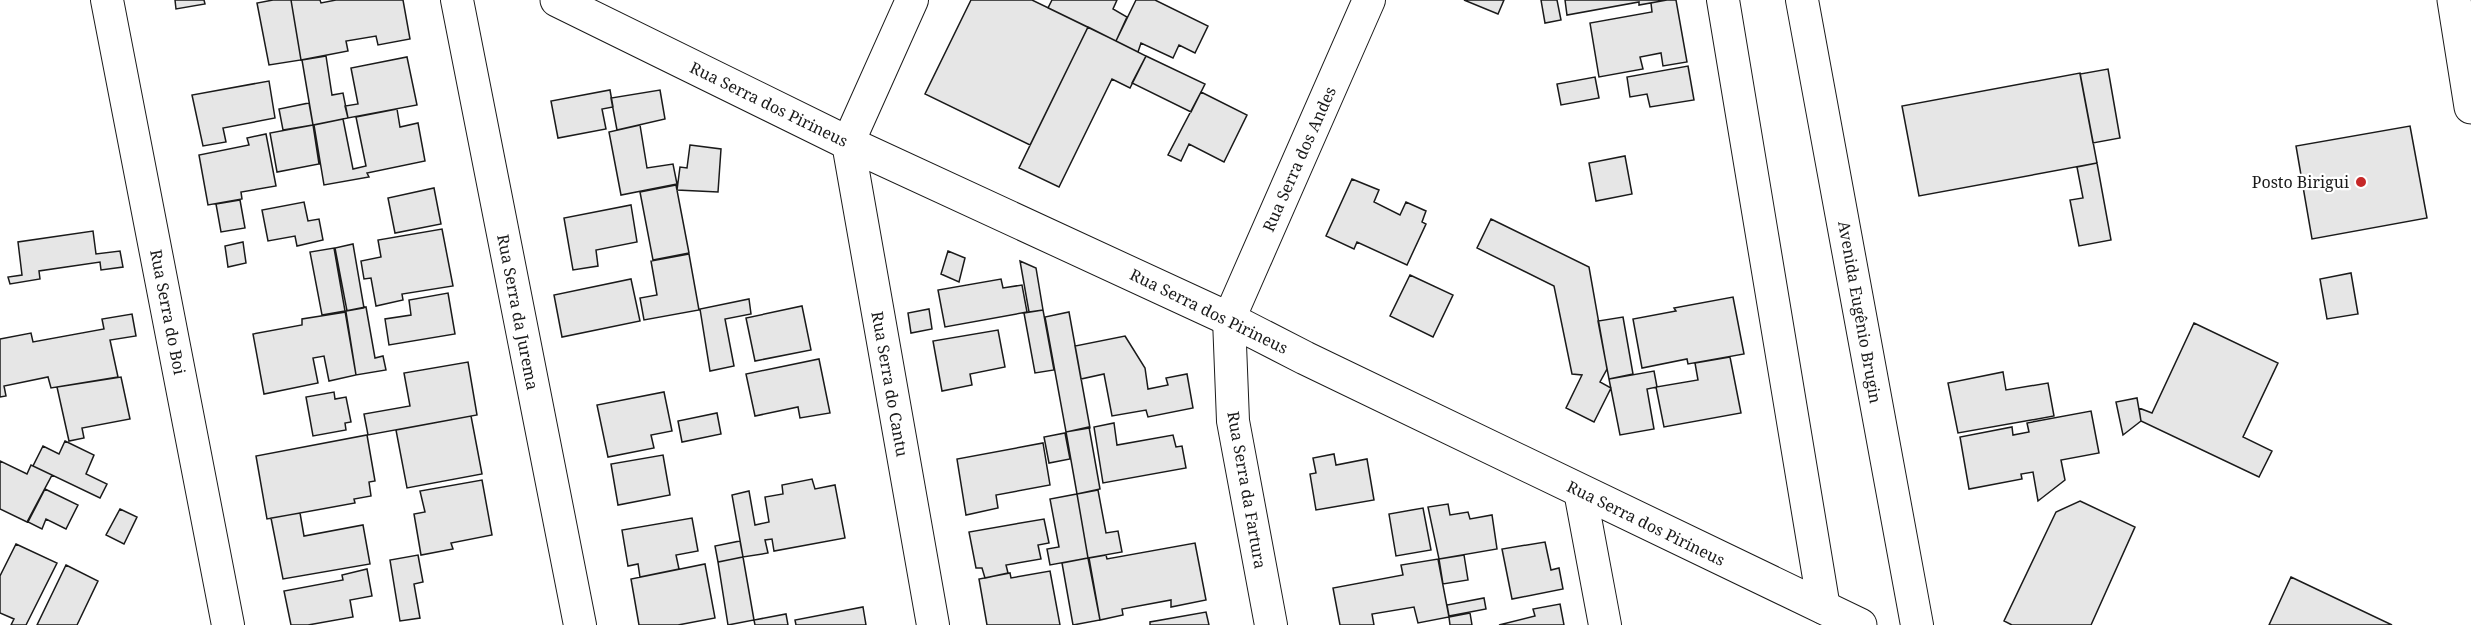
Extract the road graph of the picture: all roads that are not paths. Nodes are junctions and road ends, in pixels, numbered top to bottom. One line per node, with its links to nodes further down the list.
1 (107, 0): 14 (street, Rua Serra do Boi)
2 (457, 0): 15 (street, Rua Serra da Jurema)
3 (557, 0): 10 (main road, Rua Serra dos Pirineus)
4 (912, 0): 10 (street)
5 (1369, 0): 11 (street, Rua Serra dos Andes)
6 (1723, 0): 13 (street)
7 (1802, 0): 20 (street, Avenida Eugênio Brugin)
8 (2454, 0): 9 (main road)
9 (2471, 107)
10 (848, 143): 11 (main road, Rua Serra dos Pirineus); 16 (street, Rua Serra do Cantu)
11 (1229, 319): 12 (main road, Rua Serra dos Pirineus); 17 (street, Rua Serra da Fartura)
12 (1580, 491): 13 (main road, Rua Serra dos Pirineus); 18 (street)
13 (1824, 608): 19 (main road, Rua Serra dos Pirineus)
14 (228, 625)
15 (580, 625)
16 (933, 625)
17 (1271, 625)
18 (1605, 625)
19 (1860, 625)
20 (1917, 625)

